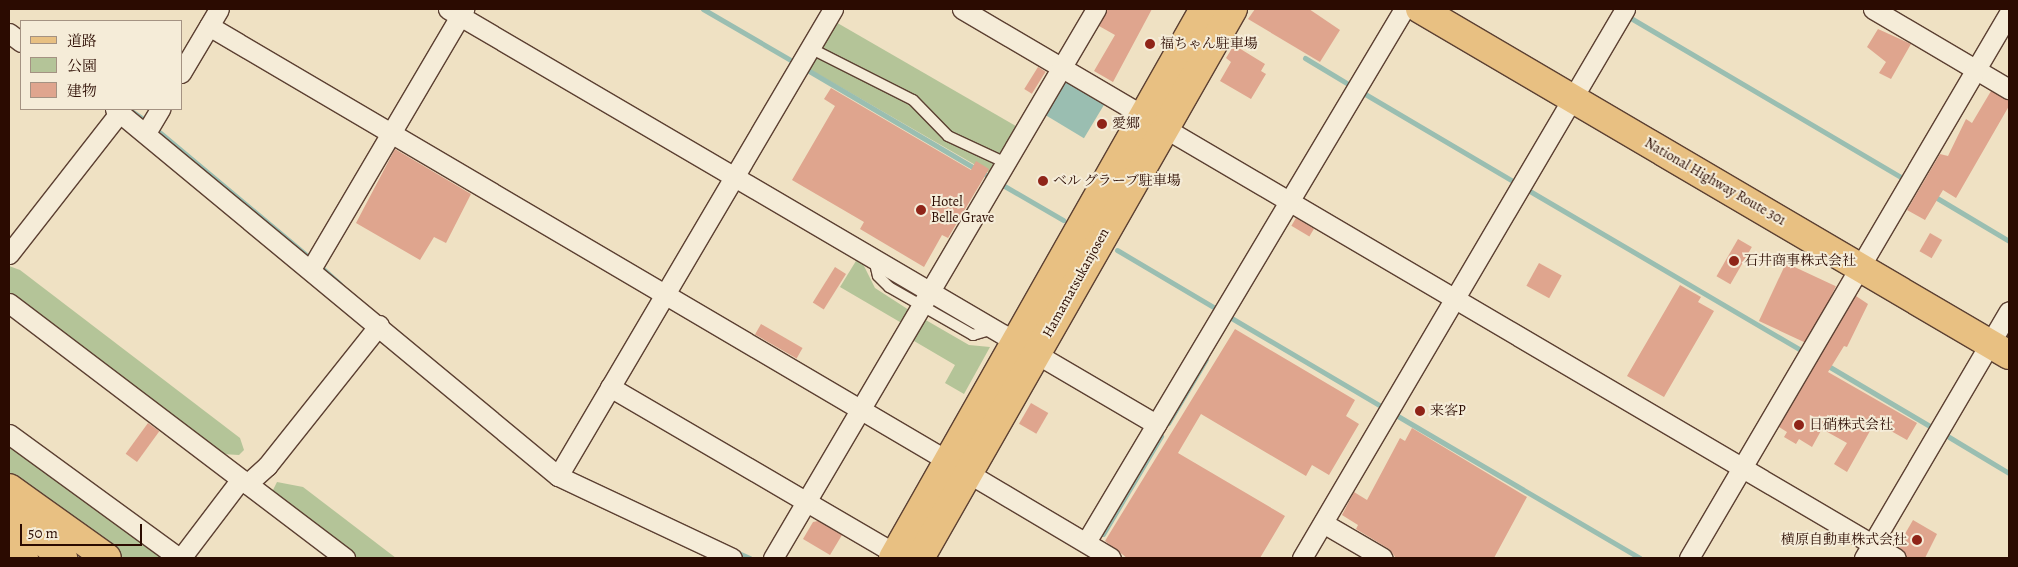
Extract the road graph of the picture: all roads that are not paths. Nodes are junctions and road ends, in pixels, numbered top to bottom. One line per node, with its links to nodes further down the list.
1 (219, 9): 13 (street)
2 (833, 9): 16 (street)
3 (962, 9): 17 (street)
4 (1096, 9): 17 (street)
5 (1204, 9): 24 (main road, Hamamatsukanjosen)
6 (1233, 9): 24 (main road, Hamamatsukanjosen)
7 (1404, 9): 29 (street)
8 (1420, 9): 21 (main road, National Highway Route 301)
9 (1625, 9): 21 (street)
10 (1873, 9): 18 (street)
11 (457, 11): 26 (street); 28 (street)
12 (2009, 13): 18 (street)
13 (209, 26): 19 (street); 26 (street)
14 (9, 33): 15 (street)
15 (20, 41)
16 (810, 48): 27 (lane); 28 (street)
17 (1062, 67): 24 (street); 27 (street)
18 (1976, 69): 20 (street); 31 (street)
19 (182, 71)
20 (2009, 89)
21 (1572, 98): 31 (main road, National Highway Route 301); 35 (street)
22 (159, 110): 25 (street)
23 (118, 111): 25 (street); 30 (street)
24 (1154, 121): 29 (street); 39 (main road, Hamamatsukanjosen)
25 (147, 131): 32 (street)
26 (391, 133): 32 (street); 33 (street)
27 (1006, 163): 34 (street)
28 (734, 177): 33 (street); 34 (street)
29 (1290, 202): 35 (street); 43 (street)
30 (9, 254)
31 (1860, 267): 40 (main road, National Highway Route 301); 46 (street)
32 (311, 269): 38 (street)
33 (665, 294): 41 (street); 42 (street)
34 (926, 299): 39 (street); 42 (street)
35 (1454, 299): 46 (street); 52 (street)
36 (9, 303): 48 (street)
37 (2009, 311): 40 (street)
38 (379, 326): 47 (street); 48 (street)
39 (1015, 342): 43 (street); 45 (main road, Hamamatsukanjosen)
40 (2000, 350): 55 (street)
41 (610, 387): 47 (street); 50 (street)
42 (861, 410): 45 (street); 50 (street)
43 (1156, 424): 54 (street)
44 (9, 434): 60 (street)
45 (958, 467): 54 (street); 56 (main road, Hamamatsukanjosen)
46 (1742, 468): 55 (street); 67 (street)
47 (558, 476): 62 (street)
48 (244, 482): 60 (street); 61 (street)
49 (9, 488): 59 (main road)
50 (806, 502): 56 (street); 63 (street)
51 (9, 514): 58 (main road)
52 (1323, 523): 65 (street); 66 (street)
53 (9, 546): 57 (main road)
54 (1086, 549): 64 (street)
55 (1868, 551): 68 (street)
56 (903, 557)
57 (24, 558)
58 (63, 558)
59 (107, 558)
60 (180, 558)
61 (345, 558)
62 (732, 558)
63 (773, 558)
64 (1111, 558)
65 (1302, 558)
66 (1383, 558)
67 (1689, 558)
68 (1896, 558)

